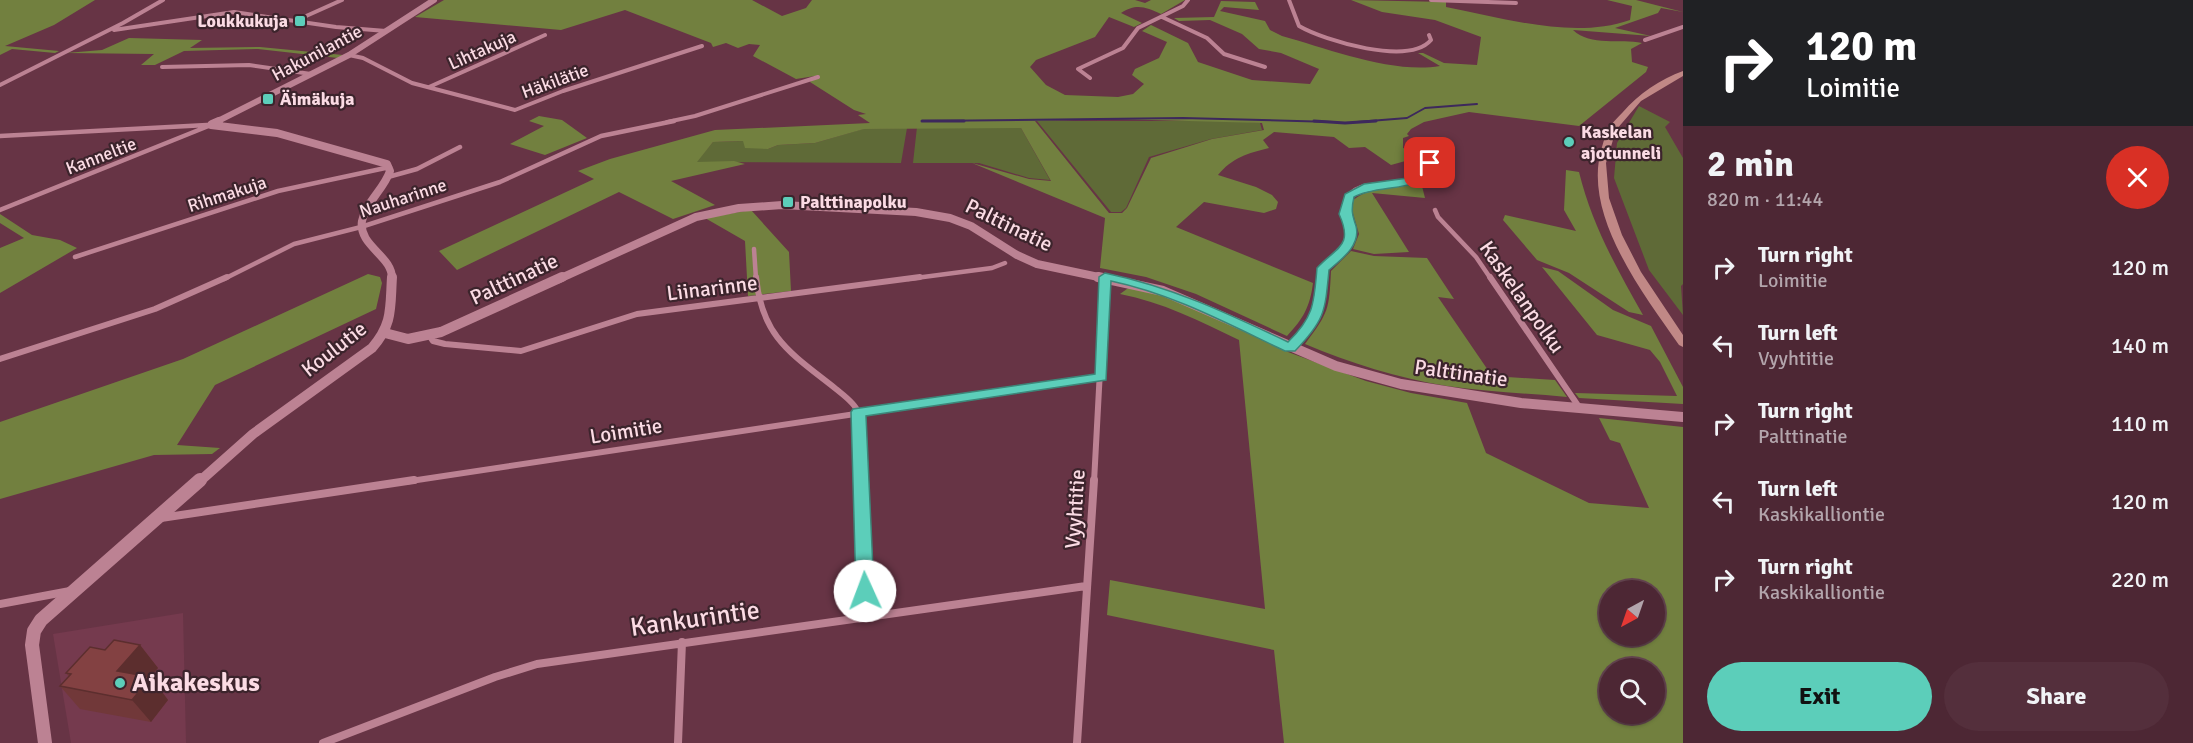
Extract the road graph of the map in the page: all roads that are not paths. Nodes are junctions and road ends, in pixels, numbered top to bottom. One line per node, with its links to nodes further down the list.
1 (163, 0): 11 (street)
2 (342, 0): 9 (street)
3 (434, 0): 12 (street, Hakunilantie)
4 (1188, 0): 8 (street)
5 (1289, 0): 14 (street)
6 (1431, 0): 7 (street)
7 (1516, 3)
8 (1162, 16): 19 (street); 23 (street)
9 (294, 21): 11 (street); 12 (street)
10 (1683, 27): 15 (street)
11 (114, 30): 24 (street)
12 (386, 31): 17 (street, Hakunilantie)
13 (546, 35): 25 (street, Lihtakuja)
14 (1429, 35)
15 (1645, 40)
16 (702, 46): 25 (street, Häkilätie)
17 (349, 55): 21 (street, Hakunilantie); 25 (street, Häkilätie)
18 (162, 67): 21 (street)
19 (1264, 67)
20 (1683, 73): 42 (main road)
21 (311, 74): 26 (street, Hakunilantie)
22 (818, 77): 34 (street, Nauharinne)
23 (1090, 78)
24 (0, 86)
25 (429, 88)
26 (211, 125): 27 (street); 30 (street); 32 (street, Kanneltie)
27 (0, 136)
28 (460, 147): 31 (street)
29 (1430, 163): 43 (street)
30 (390, 167): 31 (street); 36 (street, Rihmakuja)
31 (388, 177): 34 (street)
32 (0, 210)
33 (1435, 210): 46 (street, Kaskelanpolku)
34 (361, 227): 40 (street, Koulutie); 44 (street, Nauharinne)
35 (754, 249): 39 (street)
36 (75, 257)
37 (1005, 263): 39 (street, Liinarinne)
38 (1105, 277): 41 (street, Palttinatie); 43 (street, Palttinatie); 45 (street, Vyyhtitie)
39 (757, 300): 41 (street, Liinarinne); 47 (street)
40 (385, 333): 41 (street, Palttinatie); 49 (street, Koulutie)
41 (429, 335)
42 (1683, 343)
43 (1290, 348): 46 (street, Palttinatie)
44 (0, 359)
45 (1101, 377): 47 (street, Loimitie); 50 (street, Vyyhtitie)
46 (1579, 407): 48 (street, Palttinatie)
47 (858, 412): 49 (street, Loimitie); 53 (street)
48 (1683, 417)
49 (156, 519): 51 (street, Koulutie)
50 (1086, 586): 53 (street, Kankurintie); 58 (street, Vyyhtitie)
51 (74, 590): 52 (street); 55 (street, Koulutie)
52 (0, 604)
53 (865, 616): 54 (street, Kankurintie)
54 (682, 642): 56 (street, Kankurintie); 57 (street)
55 (45, 743)
56 (323, 743)
57 (678, 743)
58 (1077, 743)

